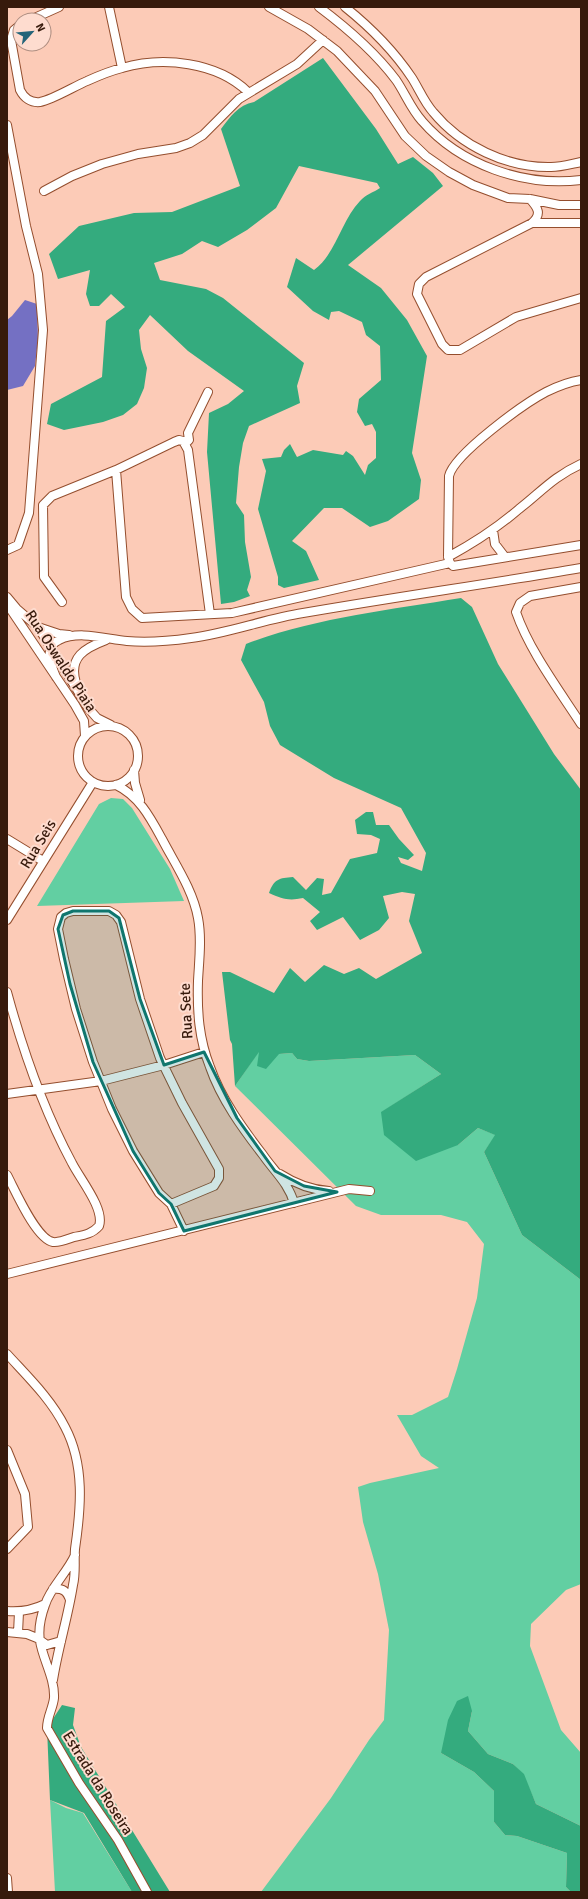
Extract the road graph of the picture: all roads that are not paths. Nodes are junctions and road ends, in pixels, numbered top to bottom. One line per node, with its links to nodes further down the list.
1 (59, 7): 6 (street)
2 (110, 7): 11 (street)
3 (269, 7): 8 (street)
4 (319, 7): 15 (street)
5 (345, 7): 14 (street)
6 (48, 12)
7 (12, 33): 9 (street)
8 (323, 40): 12 (street); 17 (street)
9 (12, 50)
10 (12, 52): 11 (street)
11 (122, 68): 12 (street)
12 (248, 92): 16 (street)
13 (7, 125): 29 (street)
14 (581, 162)
15 (581, 180)
16 (44, 191)
17 (530, 199): 18 (street); 19 (street)
18 (581, 205)
19 (532, 223): 20 (street); 21 (street)
20 (581, 223)
21 (581, 298)
22 (581, 380): 31 (street)
23 (208, 392): 24 (street)
24 (182, 442): 26 (street); 37 (street)
25 (581, 464): 27 (street)
26 (116, 470): 35 (street); 37 (street)
27 (493, 530): 30 (street); 31 (street)
28 (581, 545): 30 (street)
29 (7, 550)
30 (505, 557): 31 (street)
31 (449, 560): 37 (street)
32 (581, 568): 40 (street)
33 (581, 587): 44 (street)
34 (7, 597): 38 (street, Rua Oswaldo Piaia)
35 (62, 602)
36 (7, 603): 42 (street, Rua Oswaldo Piaia)
37 (210, 614)
38 (38, 627): 39 (street); 41 (street, Rua Oswaldo Piaia)
39 (71, 636): 40 (street); 41 (street)
40 (108, 639): 43 (street)
41 (51, 646): 42 (street); 43 (street, Rua Oswaldo Piaia)
42 (56, 677): 46 (street, Rua Oswaldo Piaia)
43 (79, 693): 45 (street, Rua Oswaldo Piaia)
44 (581, 724)
45 (112, 726): 46 (street); 47 (street)
46 (85, 736): 48 (street)
47 (134, 770): 49 (street); 50 (street, Rua Sete)
48 (93, 782): 49 (street); 52 (street, Rua Seis)
49 (116, 785): 50 (street, Rua Sete)
50 (142, 805): 55 (street, Rua Sete)
51 (7, 839): 52 (street)
52 (43, 861): 53 (street, Rua Seis)
53 (7, 920)
54 (7, 992): 58 (street)
55 (204, 1052): 56 (street); 60 (street, Rua Sete)
56 (164, 1065): 57 (street); 57 (street); 65 (street)
57 (101, 1081): 58 (street); 65 (street)
58 (38, 1090): 59 (street); 61 (street)
59 (7, 1094)
60 (275, 1170): 63 (street); 64 (street, Rua Sete)
61 (7, 1175)
62 (370, 1191): 63 (street)
63 (338, 1192): 64 (street)
64 (294, 1203): 66 (street)
65 (171, 1204): 66 (street)
66 (184, 1231): 67 (street)
67 (7, 1274)
68 (7, 1354): 71 (street, Estrada da Roseira)
69 (7, 1451): 70 (street)
70 (7, 1549)
71 (75, 1555): 72 (street, Estrada da Roseira); 73 (street, Estrada da Roseira)
72 (53, 1589): 73 (street); 74 (street, Estrada da Roseira)
73 (70, 1600): 79 (street, Estrada da Roseira)
74 (45, 1604): 76 (street); 80 (street, Estrada da Roseira)
75 (7, 1611): 76 (street)
76 (19, 1612): 78 (street)
77 (7, 1632): 78 (street)
78 (18, 1634): 80 (street)
79 (61, 1641): 80 (street); 81 (street, Estrada da Roseira)
80 (40, 1642): 81 (street, Estrada da Roseira)
81 (53, 1683): 84 (street, Estrada da Roseira)
82 (7, 1878): 83 (street)
83 (8, 1892)
84 (147, 1892)

